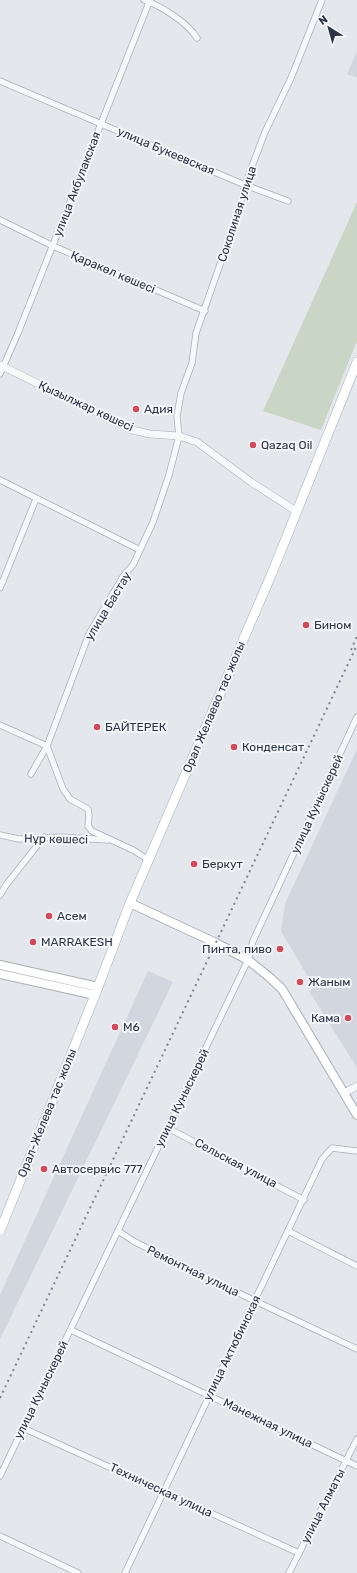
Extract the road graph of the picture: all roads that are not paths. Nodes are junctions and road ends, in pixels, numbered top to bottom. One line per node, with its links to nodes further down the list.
1 (322, 0): 6 (street, Соколиная улица)
2 (148, 1): 3 (street); 5 (street, улица Акбулакская)
3 (197, 38)
4 (0, 80): 5 (street, улица Букеевская)
5 (100, 124): 6 (street, улица Букеевская); 9 (street, улица Акбулакская)
6 (245, 184): 7 (street, улица Букеевская); 10 (street, Соколиная улица)
7 (288, 201)
8 (0, 220): 9 (street, Қаракөл көшесі)
9 (53, 246): 10 (street, Қаракөл көшесі); 12 (street, улица Акбулакская)
10 (205, 311): 14 (street, Соколиная улица)
11 (357, 362): 17 (main road, Орал Желаево тас жолы)
12 (2, 366): 13 (street, улица Акбулакская); 14 (street, Қызылжар көшесі)
13 (0, 374)
14 (178, 436): 17 (street, Қызылжар көшесі); 18 (street, улица Бастау)
15 (0, 480): 16 (street)
16 (36, 499): 18 (street); 19 (street)
17 (296, 511): 27 (main road, Орал Желаево тас жолы)
18 (140, 550): 22 (street, улица Бастау)
19 (0, 588)
20 (357, 717): 30 (street, улица Куныскерей)
21 (0, 725): 22 (street)
22 (47, 746): 23 (street, улица Бастау); 26 (street)
23 (31, 774)
24 (0, 835): 25 (street, Нұр көшесі)
25 (44, 837): 26 (street, Нұр көшесі); 28 (street)
26 (113, 840): 27 (street)
27 (148, 860): 29 (main road, Орал Желаево тас жолы)
28 (0, 895)
29 (130, 903): 30 (main road); 33 (main road, Орал-Желева тас жолы)
30 (248, 960): 35 (main road); 37 (street, улица Куныскерей)
31 (0, 965): 33 (main road)
32 (0, 974): 33 (main road)
33 (97, 991): 40 (main road, Орал-Желева тас жолы)
34 (357, 1086): 35 (street)
35 (344, 1093): 36 (main road)
36 (357, 1115)
37 (168, 1128): 39 (street, Сельская улица); 41 (street, улица Куныскерей)
38 (357, 1151): 39 (street, улица Актюбинская)
39 (304, 1200): 42 (street, улица Актюбинская)
40 (0, 1231)
41 (118, 1231): 44 (street, Ремонтная улица); 45 (street, улица Куныскерей)
42 (288, 1231): 43 (street); 44 (street, улица Актюбинская)
43 (357, 1266)
44 (255, 1301): 46 (street, Ремонтная улица); 47 (street, улица Актюбинская)
45 (70, 1330): 47 (street, Манежная улица); 48 (street, улица Куныскерей)
46 (357, 1349)
47 (210, 1395): 50 (street, Манежная улица); 53 (street, улица Актюбинская)
48 (23, 1428): 52 (street, улица Куныскерей); 53 (street, Техническая улица)
49 (357, 1439): 50 (street, улица Алматы)
50 (347, 1461): 51 (street, Манежная улица); 55 (street, улица Алматы)
51 (357, 1466)
52 (0, 1476)
53 (164, 1491): 55 (street, Техническая улица); 57 (street, улица Актюбинская)
54 (0, 1536): 56 (street)
55 (299, 1553): 58 (street, улица Алматы)
56 (78, 1573)
57 (124, 1573)
58 (289, 1573)

